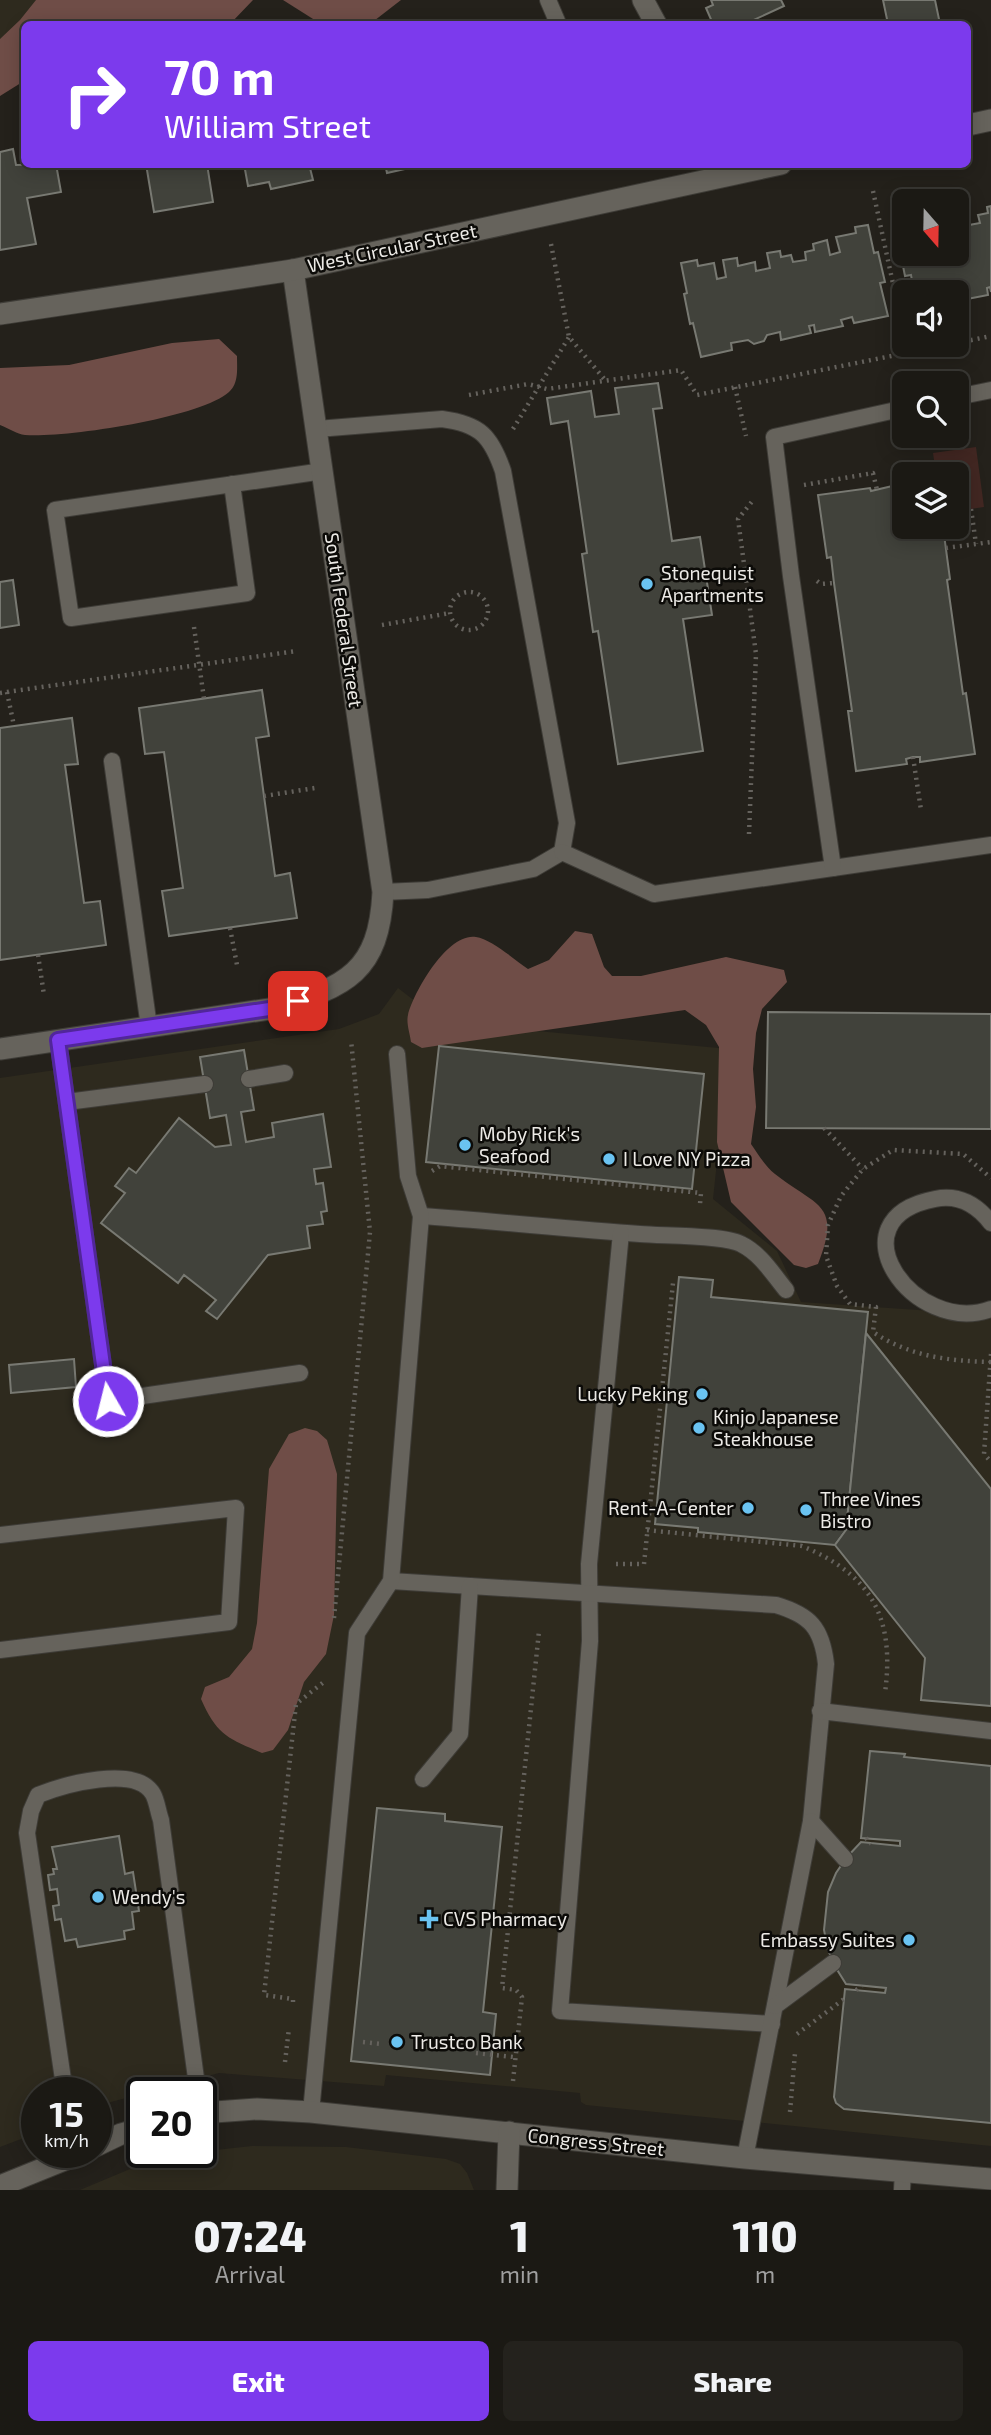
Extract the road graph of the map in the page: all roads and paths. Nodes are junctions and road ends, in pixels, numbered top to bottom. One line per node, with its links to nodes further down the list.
1 (548, 0): 3 (lane)
2 (643, 0): 4 (street)
3 (557, 21)
4 (654, 21)
5 (991, 120): 6 (street)
6 (971, 124)
7 (744, 168): 8 (street, West Circular Street)
8 (717, 171): 10 (street, West Circular Street)
9 (873, 191): 12 (path)
10 (547, 215): 11 (street, West Circular Street); 15 (path)
11 (293, 270): 13 (street, West Circular Street); 25 (street, South Federal Street)
12 (892, 280)
13 (0, 314)
14 (991, 336): 16 (path)
15 (569, 337): 18 (path); 19 (path)
16 (969, 340)
17 (897, 357): 20 (path)
18 (607, 381): 19 (path); 20 (path)
19 (539, 387): 22 (path); 26 (path)
20 (735, 387): 27 (path)
21 (991, 390): 23 (lane)
22 (469, 395)
23 (969, 395)
24 (892, 411): 54 (lane)
25 (317, 429): 28 (street, South Federal Street); 53 (lane)
26 (510, 434)
27 (746, 440)
28 (323, 471): 29 (lane); 55 (street, South Federal Street)
29 (232, 484): 29 (lane)
30 (800, 486): 31 (path)
31 (877, 490)
32 (758, 493): 51 (path)
33 (971, 509): 35 (path)
34 (991, 542): 35 (path)
35 (976, 544): 36 (path)
36 (946, 548)
37 (450, 613): 37 (path); 38 (path)
38 (382, 625)
39 (197, 647): 41 (path)
40 (296, 650): 41 (path)
41 (198, 665): 42 (path); 44 (path)
42 (7, 692): 43 (path); 45 (path)
43 (0, 693)
44 (204, 699)
45 (14, 726)
46 (914, 757): 50 (path)
47 (112, 761): 60 (lane)
48 (315, 788): 49 (path)
49 (264, 796)
50 (921, 810)
51 (749, 834)
52 (991, 845): 54 (lane)
53 (562, 852): 54 (lane); 55 (lane)
54 (833, 869)
55 (383, 892): 60 (street, South Federal Street)
56 (230, 928): 58 (path)
57 (37, 955): 59 (path)
58 (237, 965)
59 (44, 995)
60 (149, 1027): 61 (street)
61 (58, 1040): 63 (street); 68 (lane)
62 (351, 1040): 75 (path)
63 (0, 1049)
64 (397, 1054): 77 (lane)
65 (285, 1073): 66 (lane)
66 (249, 1079)
67 (205, 1084): 68 (lane)
68 (67, 1102): 84 (lane)
69 (824, 1128): 71 (path)
70 (963, 1154): 73 (path)
71 (863, 1169)
72 (427, 1174): 76 (path)
73 (991, 1178)
74 (377, 1180): 75 (path)
75 (365, 1182): 92 (path)
76 (701, 1204)
77 (421, 1216): 79 (lane); 89 (lane)
78 (991, 1223): 82 (lane)
79 (621, 1233): 81 (lane); 91 (lane)
80 (673, 1283): 86 (path)
81 (786, 1290)
82 (991, 1309)
83 (991, 1354): 85 (path)
84 (300, 1373)
85 (991, 1462)
86 (647, 1530): 88 (path); 96 (path)
87 (0, 1535): 94 (lane)
88 (608, 1564)
89 (391, 1581): 90 (lane); 119 (lane)
90 (470, 1586): 91 (lane); 99 (lane)
91 (590, 1595): 97 (lane); 109 (lane)
92 (334, 1623)
93 (539, 1631): 113 (path)
94 (0, 1650)
95 (328, 1678): 107 (path)
96 (884, 1699)
97 (820, 1711): 98 (lane); 100 (lane)
98 (991, 1731)
99 (423, 1779)
100 (811, 1821): 103 (lane); 106 (lane)
101 (866, 1838): 102 (path)
102 (871, 1844)
103 (845, 1859)
104 (833, 1963): 106 (lane)
105 (844, 1999): 120 (path)
106 (775, 2006): 109 (lane)
107 (291, 2011)
108 (290, 2024): 114 (path)
109 (772, 2024): 122 (lane)
110 (363, 2042): 111 (path)
111 (382, 2044)
112 (476, 2053): 113 (path)
113 (514, 2057): 117 (path)
114 (285, 2062)
115 (63, 2077): 116 (lane)
116 (196, 2077)
117 (513, 2081)
118 (217, 2112): 119 (street, Congress Street)
119 (311, 2112): 121 (street, Congress Street)
120 (790, 2112)
121 (509, 2132): 122 (street, Congress Street); 127 (street)
122 (746, 2158): 125 (street, Congress Street)
123 (44, 2168): 126 (street)
124 (991, 2179): 125 (street, Congress Street)
125 (902, 2181)
126 (0, 2186)
127 (508, 2190)

